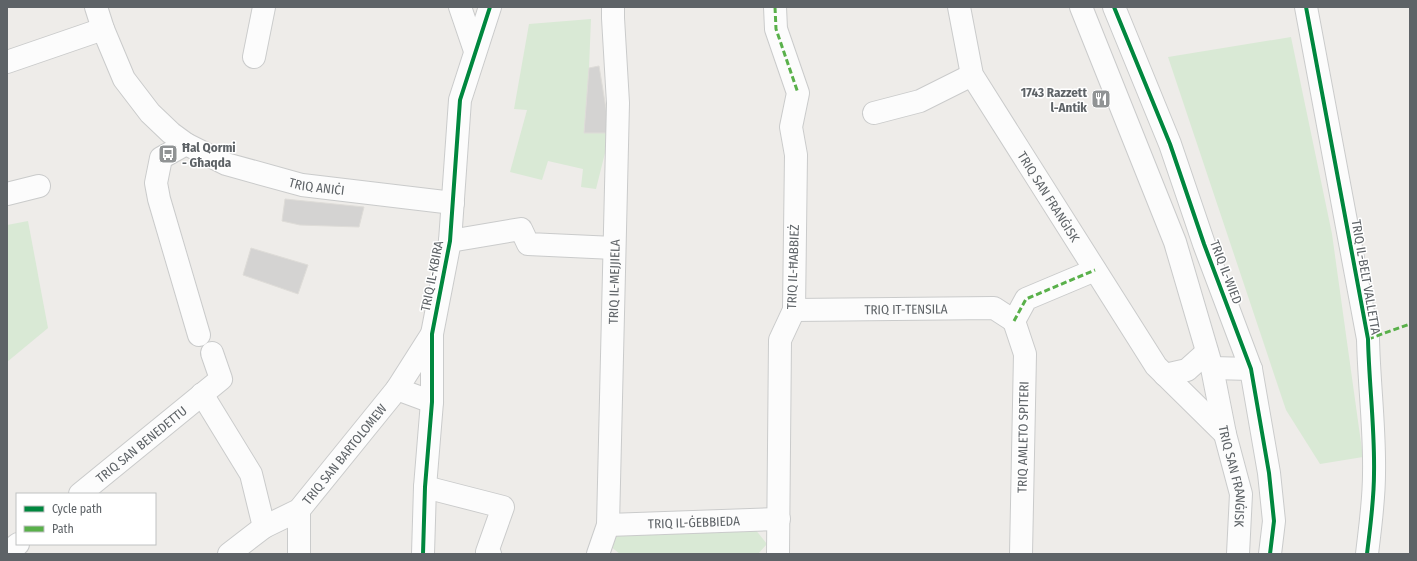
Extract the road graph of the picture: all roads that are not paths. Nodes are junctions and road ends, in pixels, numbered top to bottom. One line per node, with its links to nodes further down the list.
1 (96, 7): 11 (street, TRIQ ANIĊI)
2 (264, 7): 13 (street)
3 (460, 7): 12 (street)
4 (490, 7): 12 (street, TRIQ IL-KBIRA)
5 (614, 7): 22 (street, TRIQ IL-MEJJIELA)
6 (775, 7): 24 (street, TRIQ IL-ĦABBIEŻ)
7 (959, 7): 15 (street, TRIQ SAN FRANĠISK)
8 (1081, 7): 29 (street)
9 (1114, 7): 30 (street, TRIQ IL-WIED)
10 (1306, 7): 53 (street, TRIQ IL-BELT VALLETTA)
11 (104, 29): 14 (street); 17 (street, TRIQ ANIĊI)
12 (475, 51): 20 (street, TRIQ IL-KBIRA)
13 (254, 57)
14 (7, 62)
15 (972, 75): 16 (street); 23 (street, TRIQ SAN FRANĠISK)
16 (874, 113)
17 (186, 144): 20 (street, TRIQ ANIĊI); 27 (street)
18 (39, 186): 19 (street)
19 (7, 194)
20 (453, 203): 21 (street, TRIQ IL-KBIRA)
21 (450, 241): 22 (street); 26 (street, TRIQ IL-KBIRA)
22 (614, 248): 40 (street, TRIQ IL-MEJJIELA)
23 (1095, 270): 25 (street); 31 (street, TRIQ SAN FRANĠISK)
24 (794, 310): 25 (street, TRIQ IT-TENSILA); 39 (street, TRIQ IL-ĦABBIEŻ)
25 (1014, 321): 50 (street, TRIQ AMLETO SPITERI)
26 (432, 334): 32 (street, TRIQ SAN BARTOLOMEW); 34 (street, TRIQ IL-KBIRA)
27 (199, 335)
28 (212, 353): 33 (street)
29 (1209, 360): 30 (street); 31 (street); 35 (street)
30 (1251, 368): 52 (street, TRIQ IL-WIED)
31 (1165, 375): 35 (street, TRIQ SAN FRANĠISK)
32 (397, 389): 34 (street); 38 (street, TRIQ SAN BARTOLOMEW)
33 (202, 394): 37 (street, TRIQ SAN BENEDETTU); 41 (street)
34 (432, 402): 36 (street, TRIQ IL-KBIRA)
35 (1225, 434): 51 (street, TRIQ SAN FRANĠISK)
36 (426, 487): 46 (street, TRIQ IL-KBIRA); 47 (street)
37 (81, 493)
38 (299, 510): 41 (street, TRIQ SAN BARTOLOMEW); 45 (street)
39 (779, 519): 40 (street, TRIQ IL-ĠEBBIEDA); 49 (street, TRIQ IL-ĦABBIEŻ)
40 (608, 525): 48 (street, TRIQ IL-MEJJIELA)
41 (264, 527): 44 (street, TRIQ SAN BARTOLOMEW)
42 (17, 545): 43 (street)
43 (7, 553)
44 (229, 554)
45 (299, 554)
46 (423, 554)
47 (490, 554)
48 (598, 554)
49 (778, 554)
50 (1021, 554)
51 (1238, 554)
52 (1270, 554)
53 (1367, 554)

